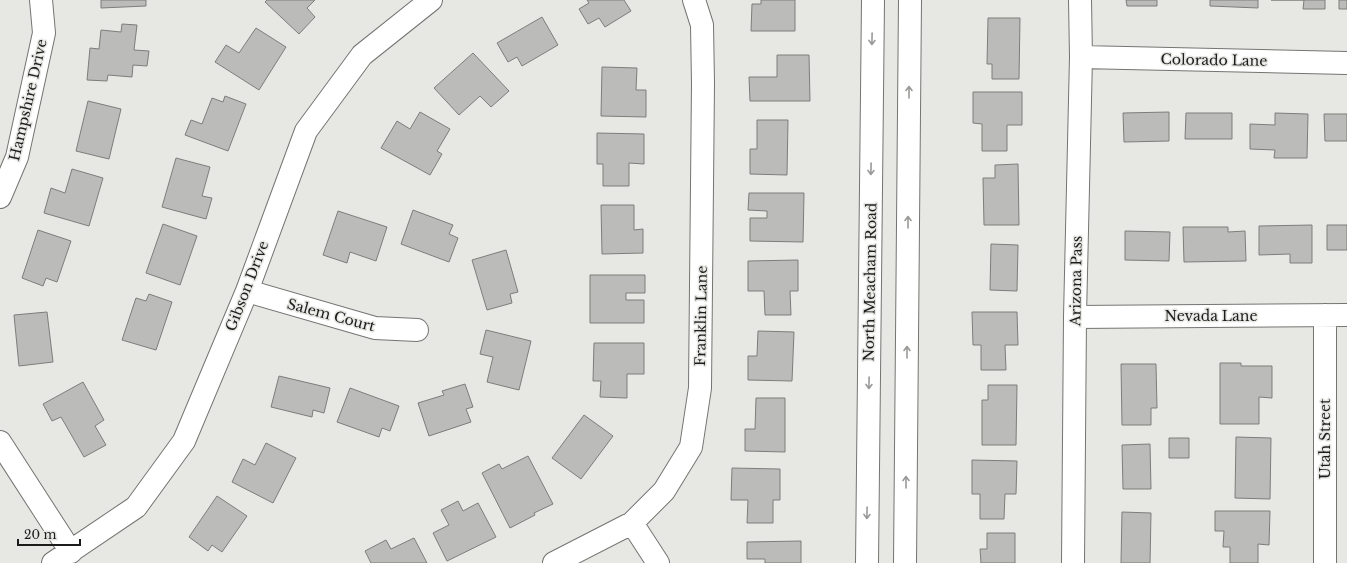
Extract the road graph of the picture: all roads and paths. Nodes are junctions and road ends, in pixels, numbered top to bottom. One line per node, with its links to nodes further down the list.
1 (41, 0): 9 (street, Hampshire Drive)
2 (431, 0): 10 (street, Gibson Drive)
3 (694, 0): 16 (street, Franklin Lane)
4 (872, 0): 20 (street, North Meacham Road, one-way to 20)
5 (910, 0): 21 (street, one-way to 5)
6 (1080, 0): 7 (street, Arizona Pass)
7 (1081, 57): 8 (street, Colorado Lane); 13 (street, Arizona Pass)
8 (1347, 63)
9 (0, 197)
10 (247, 291): 14 (street, Salem Court); 17 (street, Gibson Drive)
11 (1325, 315): 12 (street, Nevada Lane); 13 (street, Nevada Lane); 23 (street, Utah Street)
12 (1347, 315)
13 (1075, 317): 22 (street, Arizona Pass)
14 (417, 330)
15 (0, 442): 17 (street)
16 (632, 523): 18 (street, Franklin Lane); 19 (street)
17 (62, 558)
18 (554, 563)
19 (658, 563)
20 (867, 563)
21 (905, 563)
22 (1073, 563)
23 (1325, 563)

